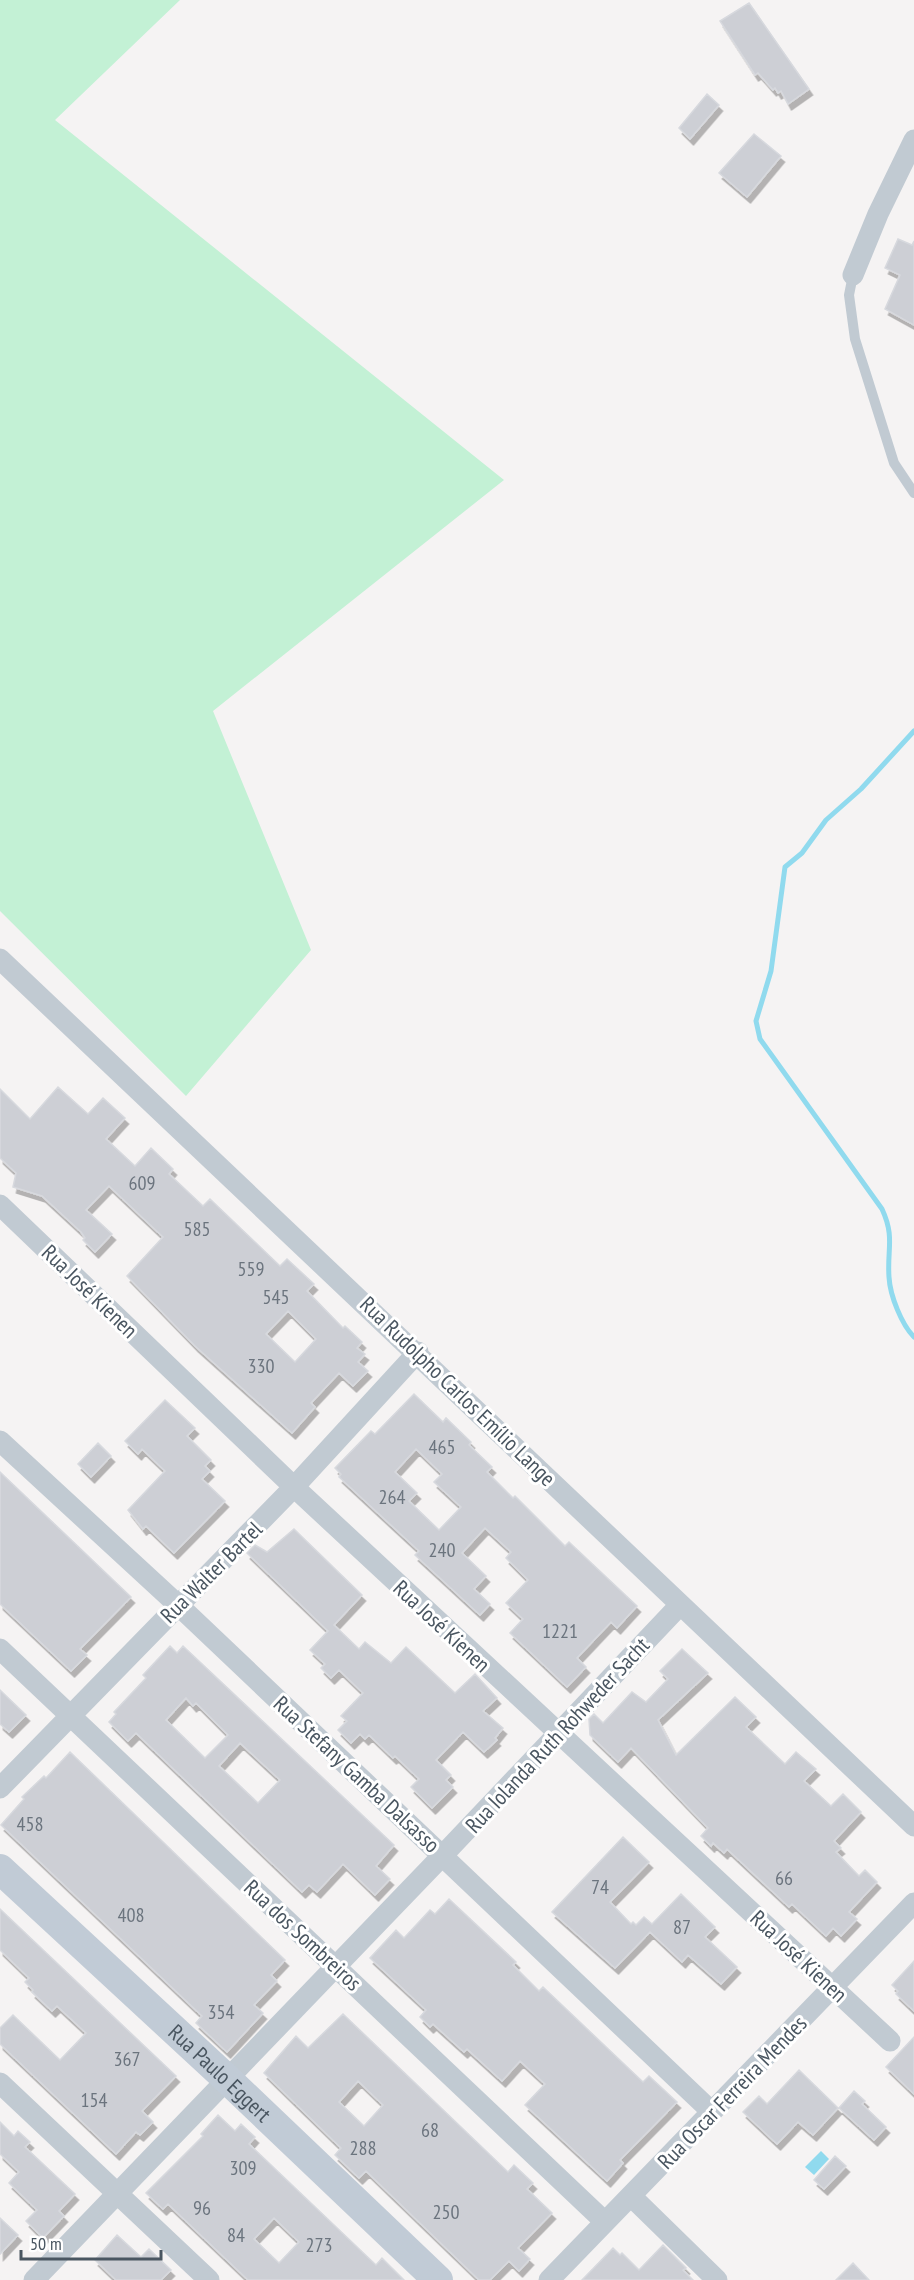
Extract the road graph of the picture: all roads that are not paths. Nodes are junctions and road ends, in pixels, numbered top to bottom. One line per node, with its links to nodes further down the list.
1 (914, 140): 2 (street)
2 (853, 275): 3 (lane)
3 (914, 493)
4 (0, 958): 6 (street, Rua Rudolpho Carlos Emílio Lange)
5 (0, 1205): 8 (street, Rua José Kienen)
6 (418, 1352): 8 (street, Rua Walter Bartel); 10 (street, Rua Rudolpho Carlos Emílio Lange)
7 (0, 1441): 9 (street, Rua Stefany Gamba Dalsasso)
8 (294, 1487): 9 (street, Rua Walter Bartel); 13 (street, Rua José Kienen)
9 (178, 1605): 12 (street, Rua Walter Bartel); 16 (street, Rua Stefany Gamba Dalsasso)
10 (680, 1605): 13 (street, Rua Iolanda Ruth Rohweder Sacht); 15 (street, Rua Rudolpho Carlos Emílio Lange)
11 (0, 1649): 12 (street, Rua dos Sombreiros)
12 (70, 1715): 14 (street, Rua Walter Bartel); 19 (street, Rua dos Sombreiros)
13 (558, 1733): 16 (street, Rua Iolanda Ruth Rohweder Sacht); 20 (street, Rua José Kienen)
14 (0, 1788)
15 (914, 1826)
16 (443, 1855): 19 (street, Rua Iolanda Ruth Rohweder Sacht); 24 (street, Rua Stefany Gamba Dalsasso)
17 (0, 1869): 22 (street, Rua Paulo Eggert)
18 (914, 1903): 20 (street, Rua Oscar Ferreira Mendes)
19 (335, 1966): 22 (street, Rua Iolanda Ruth Rohweder Sacht); 27 (street, Rua dos Sombreiros)
20 (834, 1988): 21 (street, Rua José Kienen); 24 (street, Rua Oscar Ferreira Mendes)
21 (890, 2041)
22 (227, 2079): 25 (street, Rua Iolanda Ruth Rohweder Sacht); 30 (street, Rua Paulo Eggert)
23 (0, 2083): 25 (street)
24 (711, 2111): 26 (street, Rua Oscar Ferreira Mendes)
25 (117, 2193): 28 (street, Rua Iolanda Ruth Rohweder Sacht); 29 (street)
26 (631, 2196): 27 (street, Rua Oscar Ferreira Mendes); 32 (street)
27 (605, 2222): 31 (street, Rua Oscar Ferreira Mendes)
28 (34, 2280)
29 (209, 2280)
30 (438, 2280)
31 (549, 2280)
32 (717, 2280)

